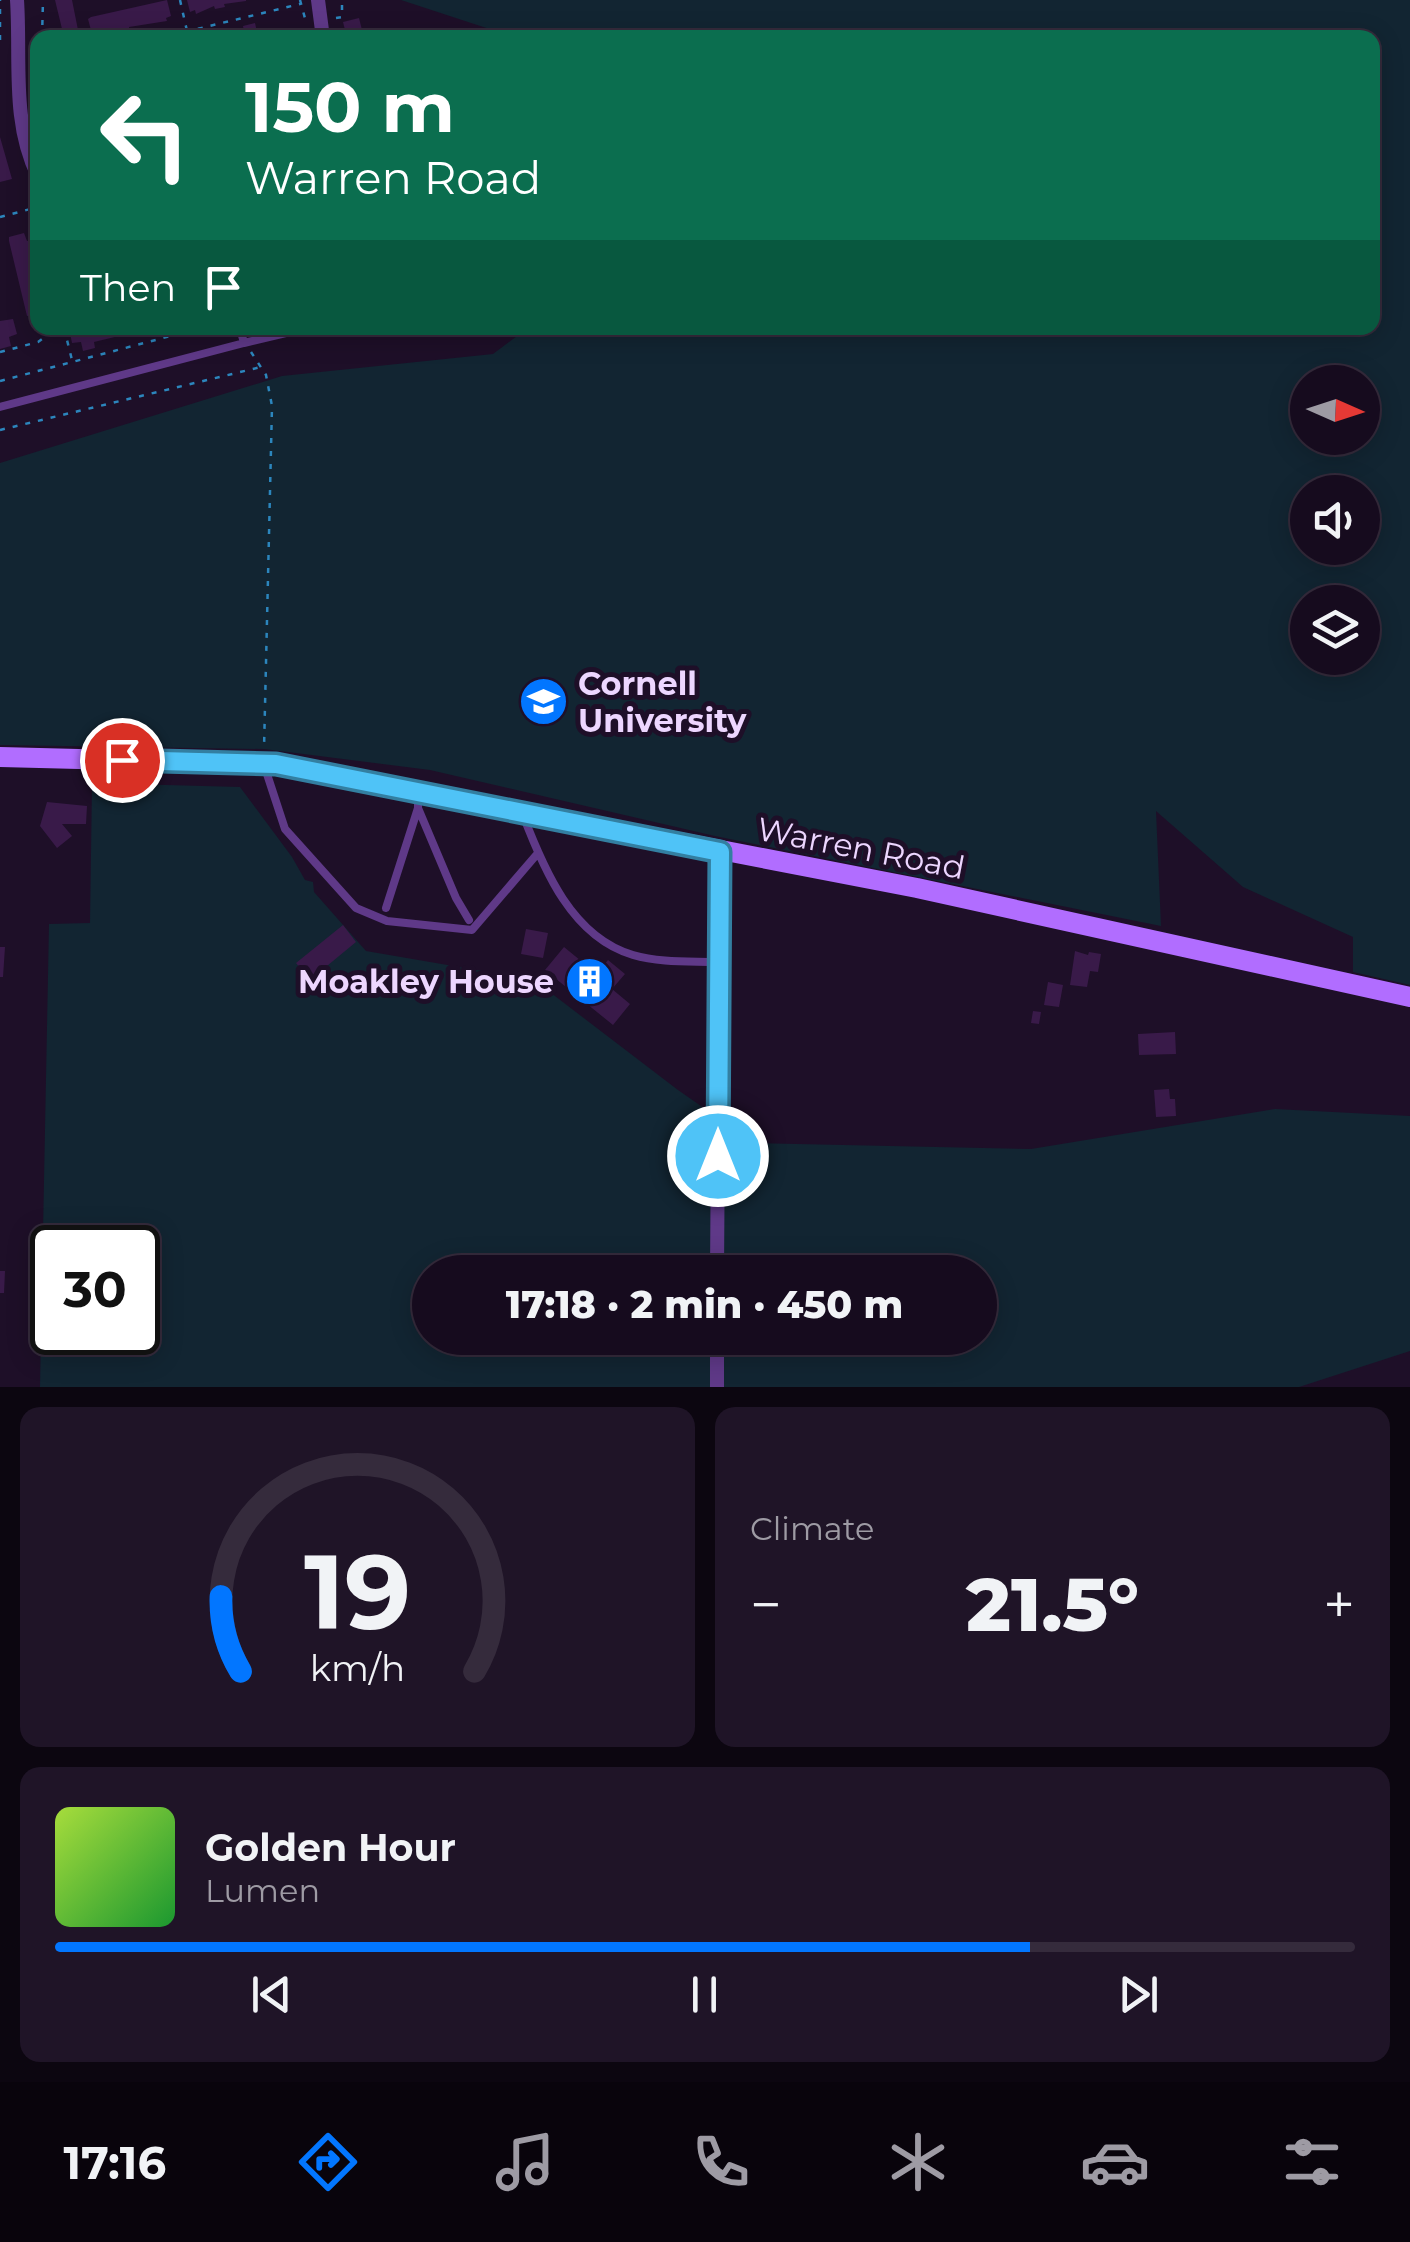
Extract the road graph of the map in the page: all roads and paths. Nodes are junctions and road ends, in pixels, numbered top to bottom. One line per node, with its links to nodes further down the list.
1 (0, 0): 13 (path)
2 (18, 0): 14 (street)
3 (42, 0): 9 (path)
4 (180, 0): 10 (path)
5 (318, 0): 12 (street)
6 (342, 0): 8 (path)
7 (300, 4): 11 (path)
8 (331, 20)
9 (42, 30)
10 (187, 30)
11 (191, 30)
12 (322, 30)
13 (0, 40)
14 (30, 157)
15 (30, 210): 16 (path)
16 (0, 217)
17 (48, 335): 23 (path)
18 (66, 335): 24 (path)
19 (174, 335): 24 (path)
20 (242, 335): 22 (lane)
21 (265, 335): 22 (lane)
22 (244, 343): 25 (path); 27 (lane)
23 (0, 352)
24 (72, 362): 26 (path)
25 (262, 367): 28 (path); 30 (path)
26 (0, 381)
27 (0, 407)
28 (0, 430)
29 (0, 757): 30 (street, Warren Road)
30 (264, 764): 31 (street, Warren Road); 34 (lane)
31 (418, 799): 32 (street, Warren Road); 35 (lane); 36 (lane)
32 (521, 811): 33 (street, Warren Road); 34 (lane)
33 (720, 852): 37 (street); 38 (street, Warren Road)
34 (538, 853): 37 (lane)
35 (386, 908)
36 (470, 920)
37 (718, 962): 39 (street)
38 (1410, 997)
39 (717, 1255)
40 (717, 1355): 41 (street)
41 (717, 1387)

